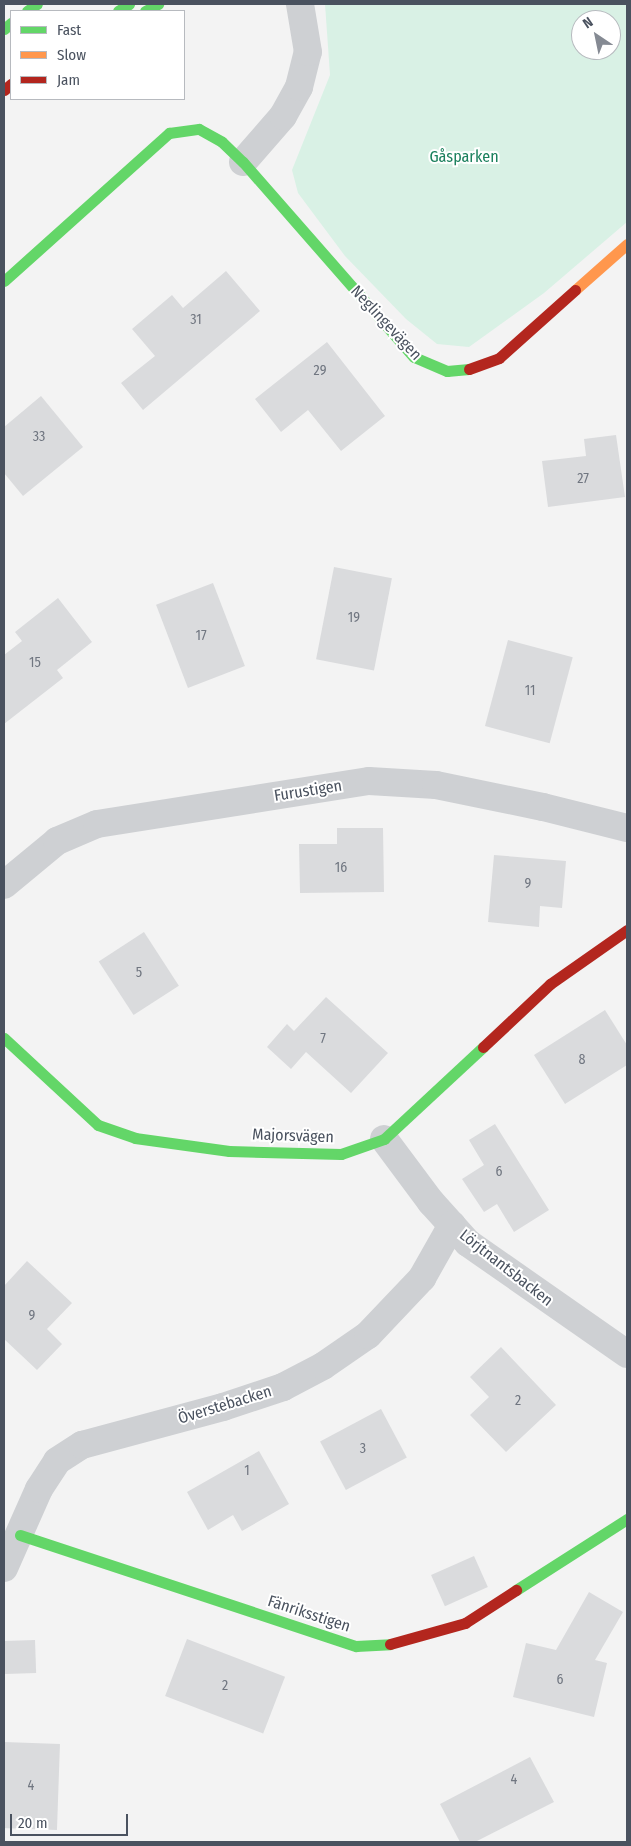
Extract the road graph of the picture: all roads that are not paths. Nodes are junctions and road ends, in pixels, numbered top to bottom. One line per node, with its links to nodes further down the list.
1 (300, 4): 2 (street)
2 (243, 162): 3 (street, Neglingevägen); 4 (street, Neglingevägen)
3 (627, 244)
4 (4, 281)
5 (627, 828): 6 (street, Furustigen)
6 (4, 885)
7 (627, 930): 9 (street, Majorsvägen)
8 (4, 1038): 9 (street, Majorsvägen)
9 (384, 1139): 10 (street, Lörjtnantsbacken)
10 (452, 1225): 11 (street, Lörjtnantsbacken); 13 (street, Överstebacken)
11 (627, 1354)
12 (627, 1519): 13 (street, Fänriksstigen)
13 (20, 1535): 14 (street, Överstebacken)
14 (4, 1568)

